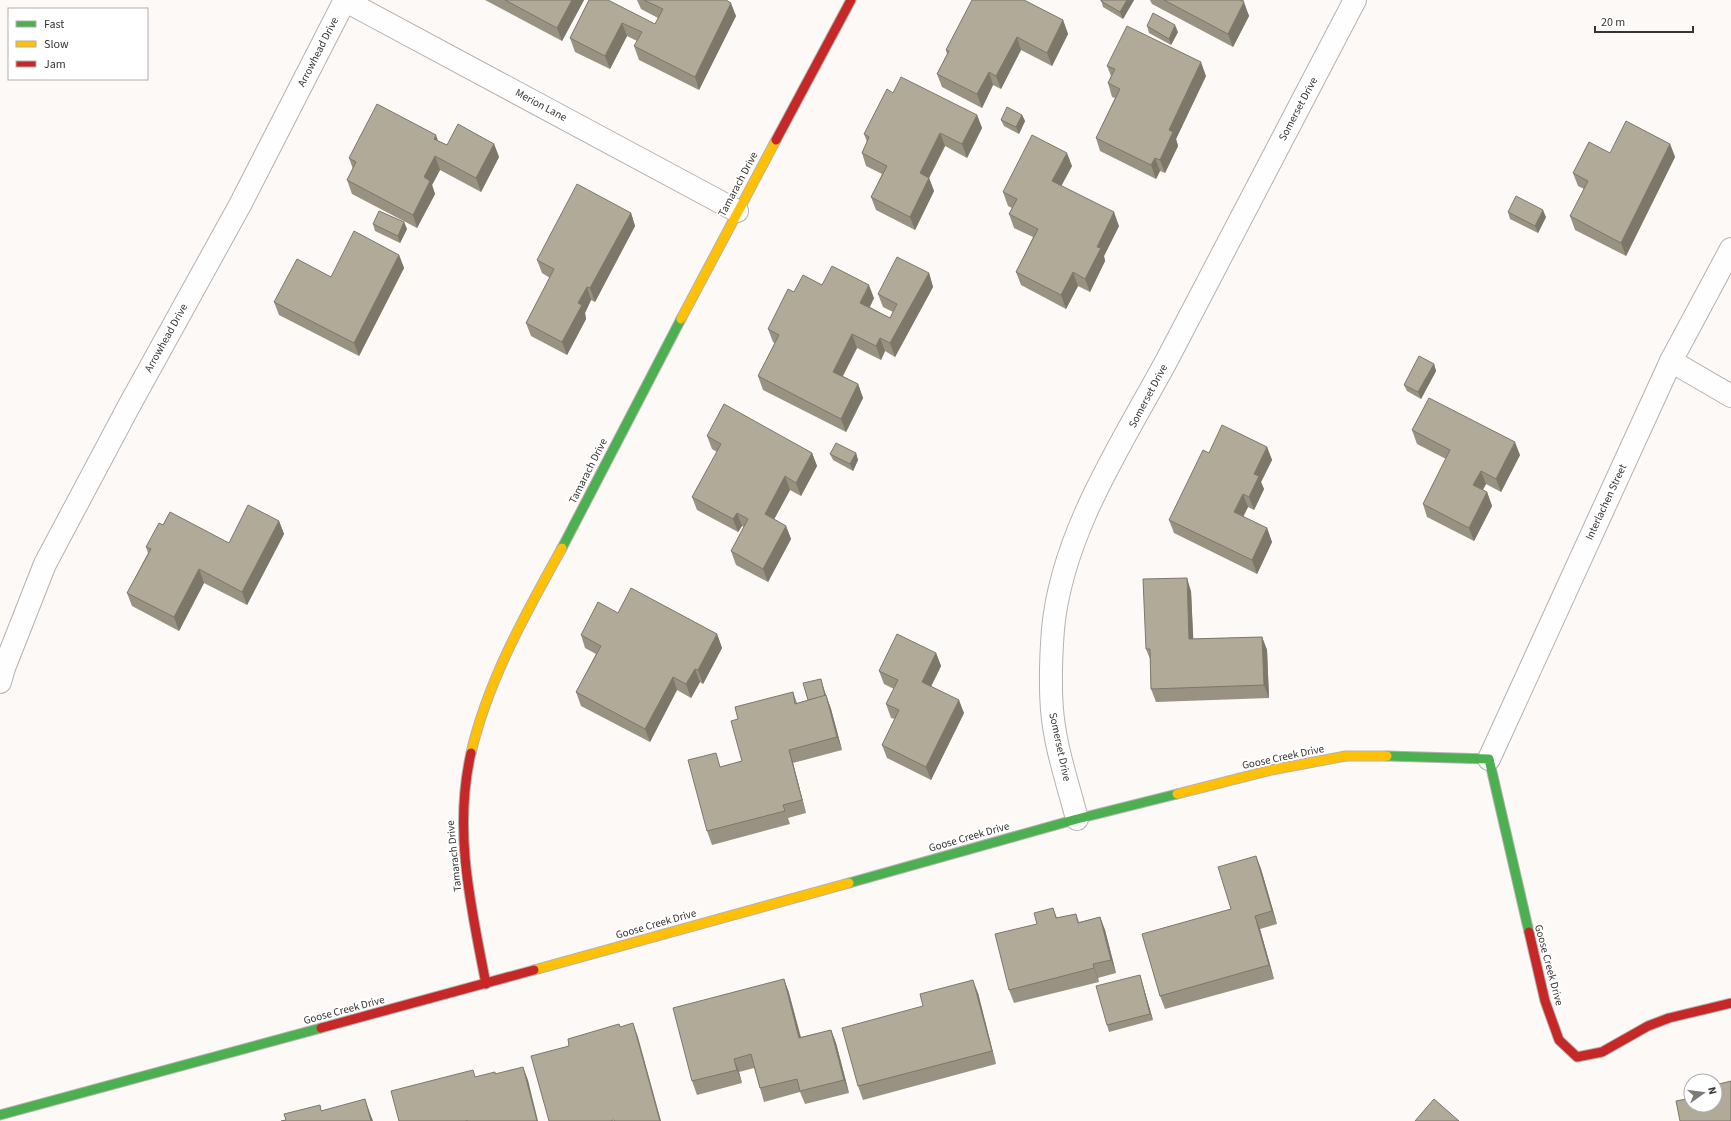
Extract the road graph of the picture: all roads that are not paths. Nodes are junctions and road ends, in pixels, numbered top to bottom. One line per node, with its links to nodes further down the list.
1 (345, 0): 4 (street, Merion Lane); 8 (street, Arrowhead Drive)
2 (851, 0): 4 (street, Tamarach Drive)
3 (1355, 0): 10 (street, Somerset Drive)
4 (737, 211): 11 (street, Tamarach Drive)
5 (1731, 249): 6 (street, Interlachen Street)
6 (1671, 361): 7 (street); 9 (street, Interlachen Street)
7 (1731, 396)
8 (0, 682)
9 (1489, 759): 10 (street, Goose Creek Drive); 12 (street, Goose Creek Drive)
10 (1077, 819): 11 (street, Goose Creek Drive)
11 (486, 984): 13 (street, Goose Creek Drive)
12 (1731, 1003)
13 (1, 1111)

